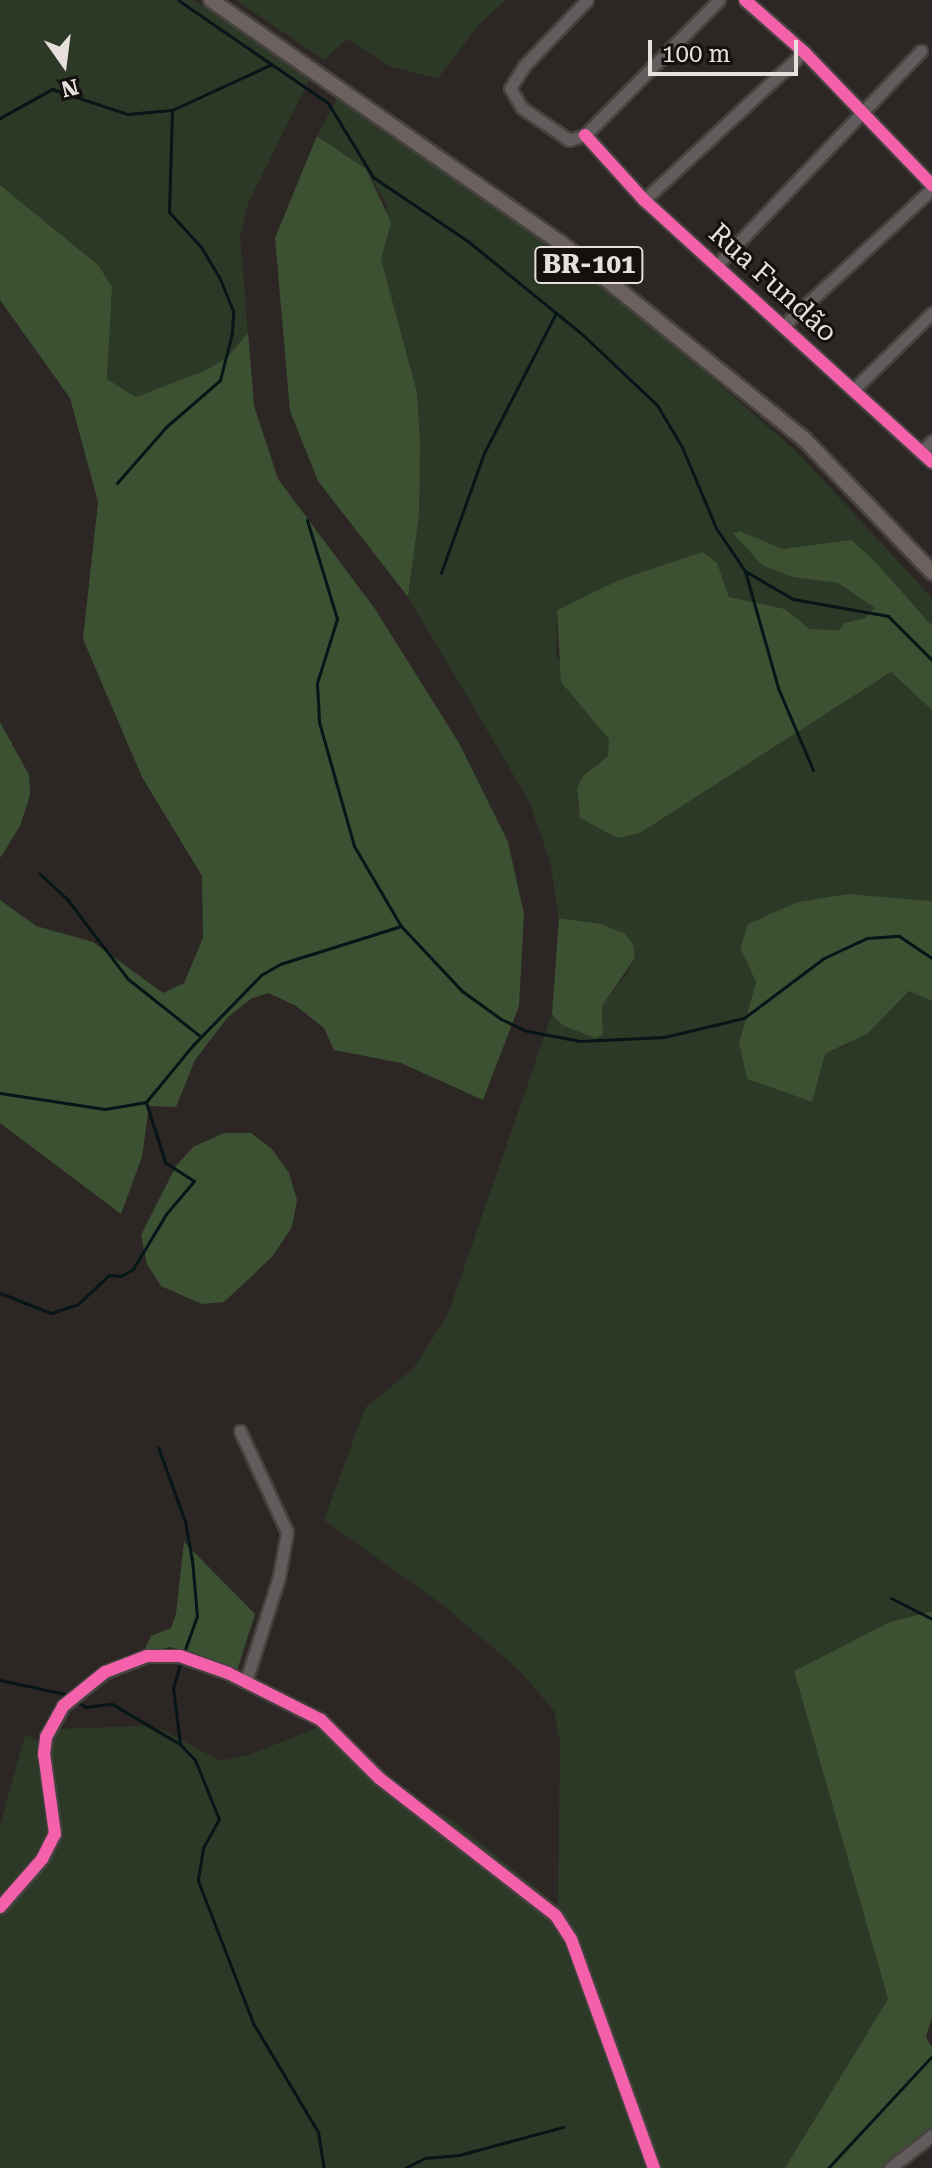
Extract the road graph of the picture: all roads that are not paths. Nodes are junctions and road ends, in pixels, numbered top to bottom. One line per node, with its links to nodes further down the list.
1 (211, 0): 18 (main road, BR-101)
2 (587, 0): 8 (street)
3 (719, 0): 8 (street)
4 (745, 0): 6 (street)
5 (921, 51): 7 (street)
6 (804, 52): 7 (street); 10 (street)
7 (866, 114): 9 (street); 11 (street)
8 (582, 136): 10 (street, Rua Fundão)
9 (932, 187): 13 (street)
10 (644, 200): 11 (street, Rua Fundão)
11 (717, 265): 13 (street, Rua Fundão)
12 (932, 313): 14 (street)
13 (785, 324): 14 (street, Rua Fundão)
14 (854, 389): 16 (street, Rua Fundão)
15 (932, 441): 16 (street)
16 (921, 452): 17 (street, Rua Fundão)
17 (932, 462)
18 (932, 572)
19 (240, 1431): 20 (street)
20 (246, 1681): 21 (street); 23 (street)
21 (0, 1907)
22 (932, 2135): 24 (street)
23 (654, 2168)
24 (890, 2168)

